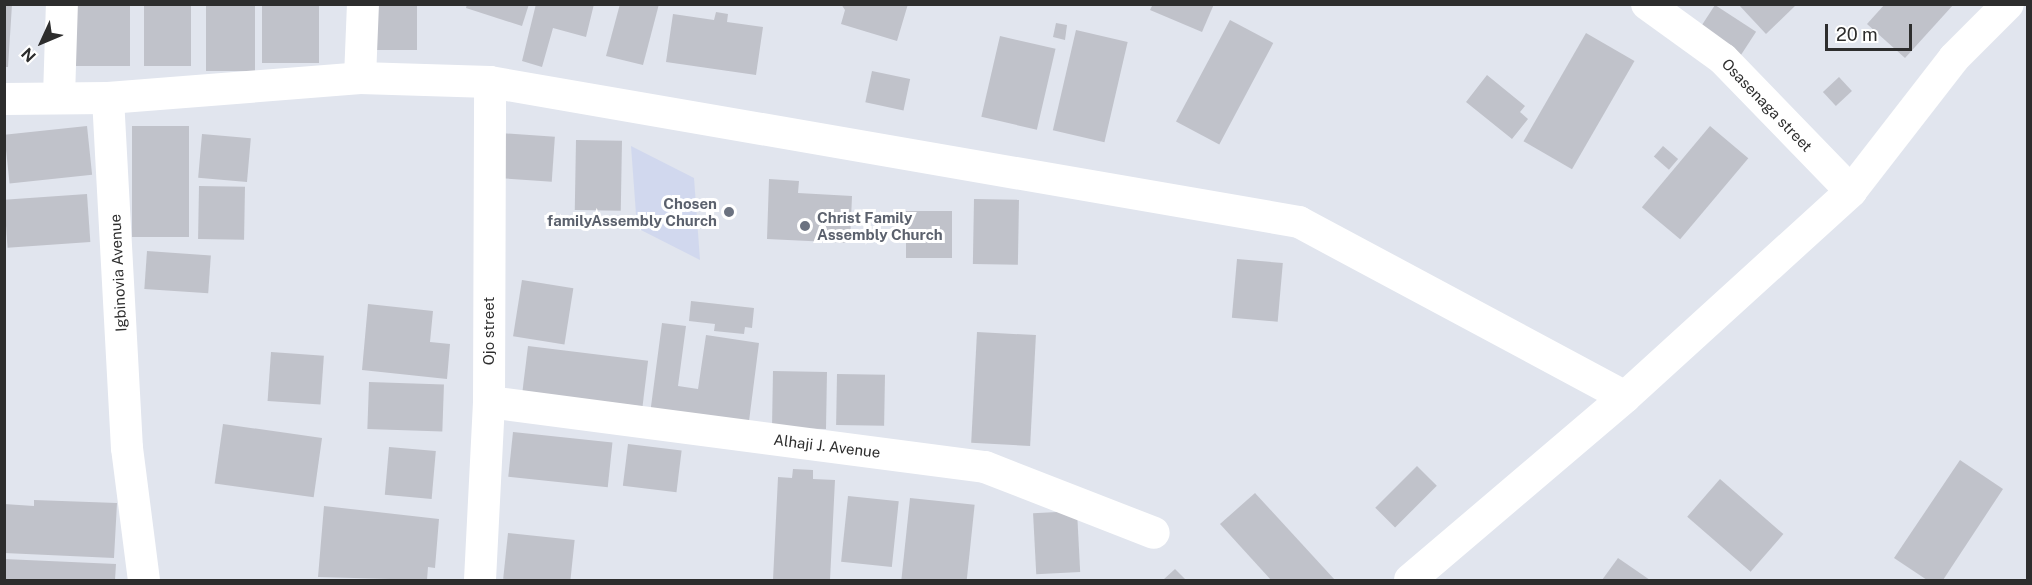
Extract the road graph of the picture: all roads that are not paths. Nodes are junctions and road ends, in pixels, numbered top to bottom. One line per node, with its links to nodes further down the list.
1 (62, 4): 7 (street)
2 (363, 4): 5 (street)
3 (1647, 4): 10 (street, Osasenaga street)
4 (2008, 4): 10 (street)
5 (360, 78): 6 (street); 8 (street)
6 (490, 82): 11 (street); 12 (street, Ojo street)
7 (59, 97): 8 (street); 9 (street)
8 (108, 98): 14 (street, Igbinovia Avenue)
9 (4, 99)
10 (1851, 191): 11 (street)
11 (1625, 397): 16 (street)
12 (489, 402): 13 (street, Alhaji J. Avenue); 15 (street, Ojo street)
13 (1154, 533)
14 (144, 580)
15 (480, 580)
16 (1410, 580)

